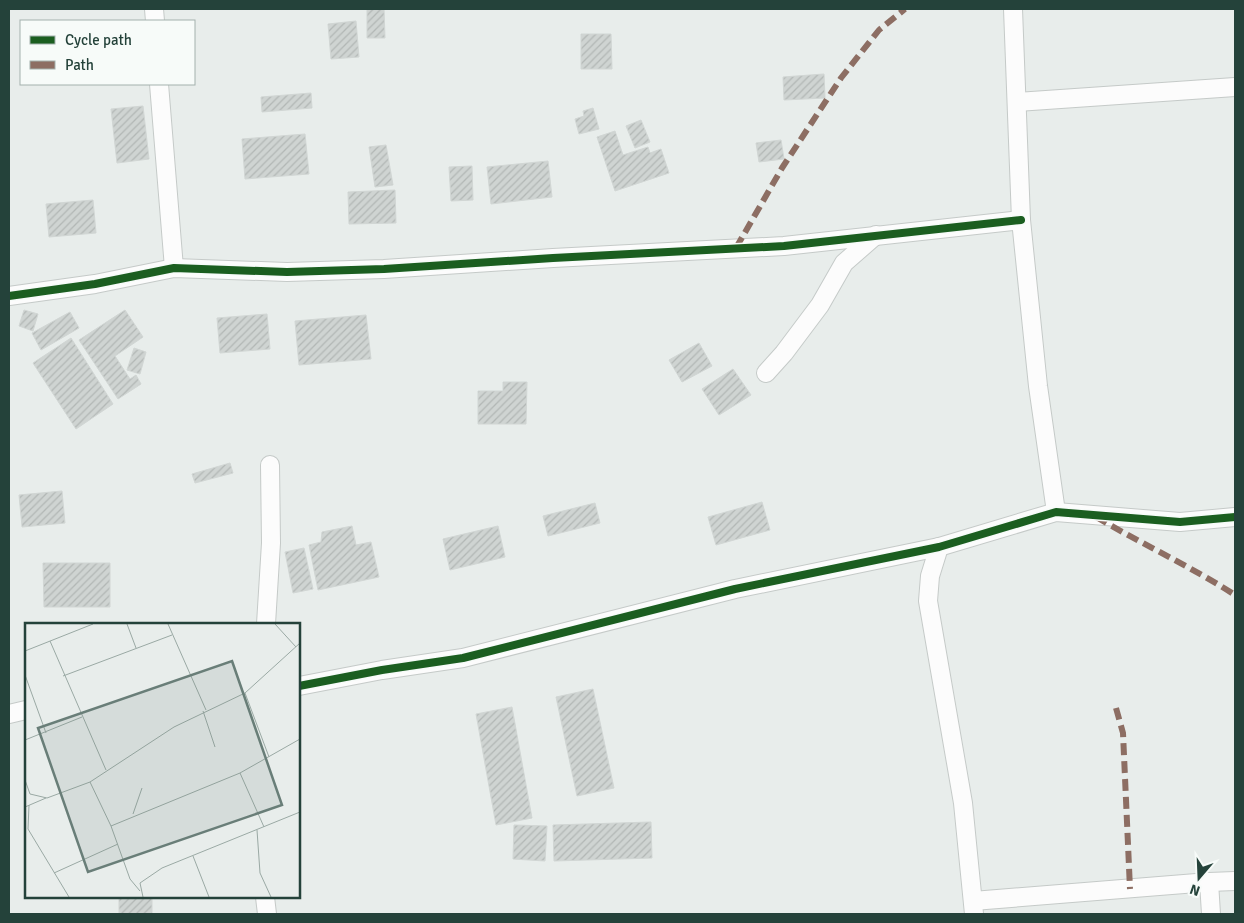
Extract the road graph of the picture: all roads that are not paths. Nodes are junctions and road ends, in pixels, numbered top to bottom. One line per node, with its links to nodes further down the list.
1 (1013, 9): 4 (street)
2 (160, 85): 7 (street)
3 (1235, 86): 4 (street)
4 (1018, 102): 5 (street)
5 (1021, 220): 6 (street); 11 (street)
6 (876, 235): 7 (street); 9 (street)
7 (174, 268): 8 (street)
8 (9, 296)
9 (766, 373)
10 (270, 465): 14 (street)
11 (1056, 512): 12 (street); 13 (street)
12 (1235, 517)
13 (938, 547): 15 (street); 21 (street)
14 (266, 623)
15 (300, 686)
16 (25, 710): 17 (street)
17 (9, 714)
18 (1209, 882): 19 (street); 21 (street); 23 (street)
19 (1235, 882)
20 (265, 898): 22 (street)
21 (974, 908)
22 (267, 914)
23 (1211, 914)

